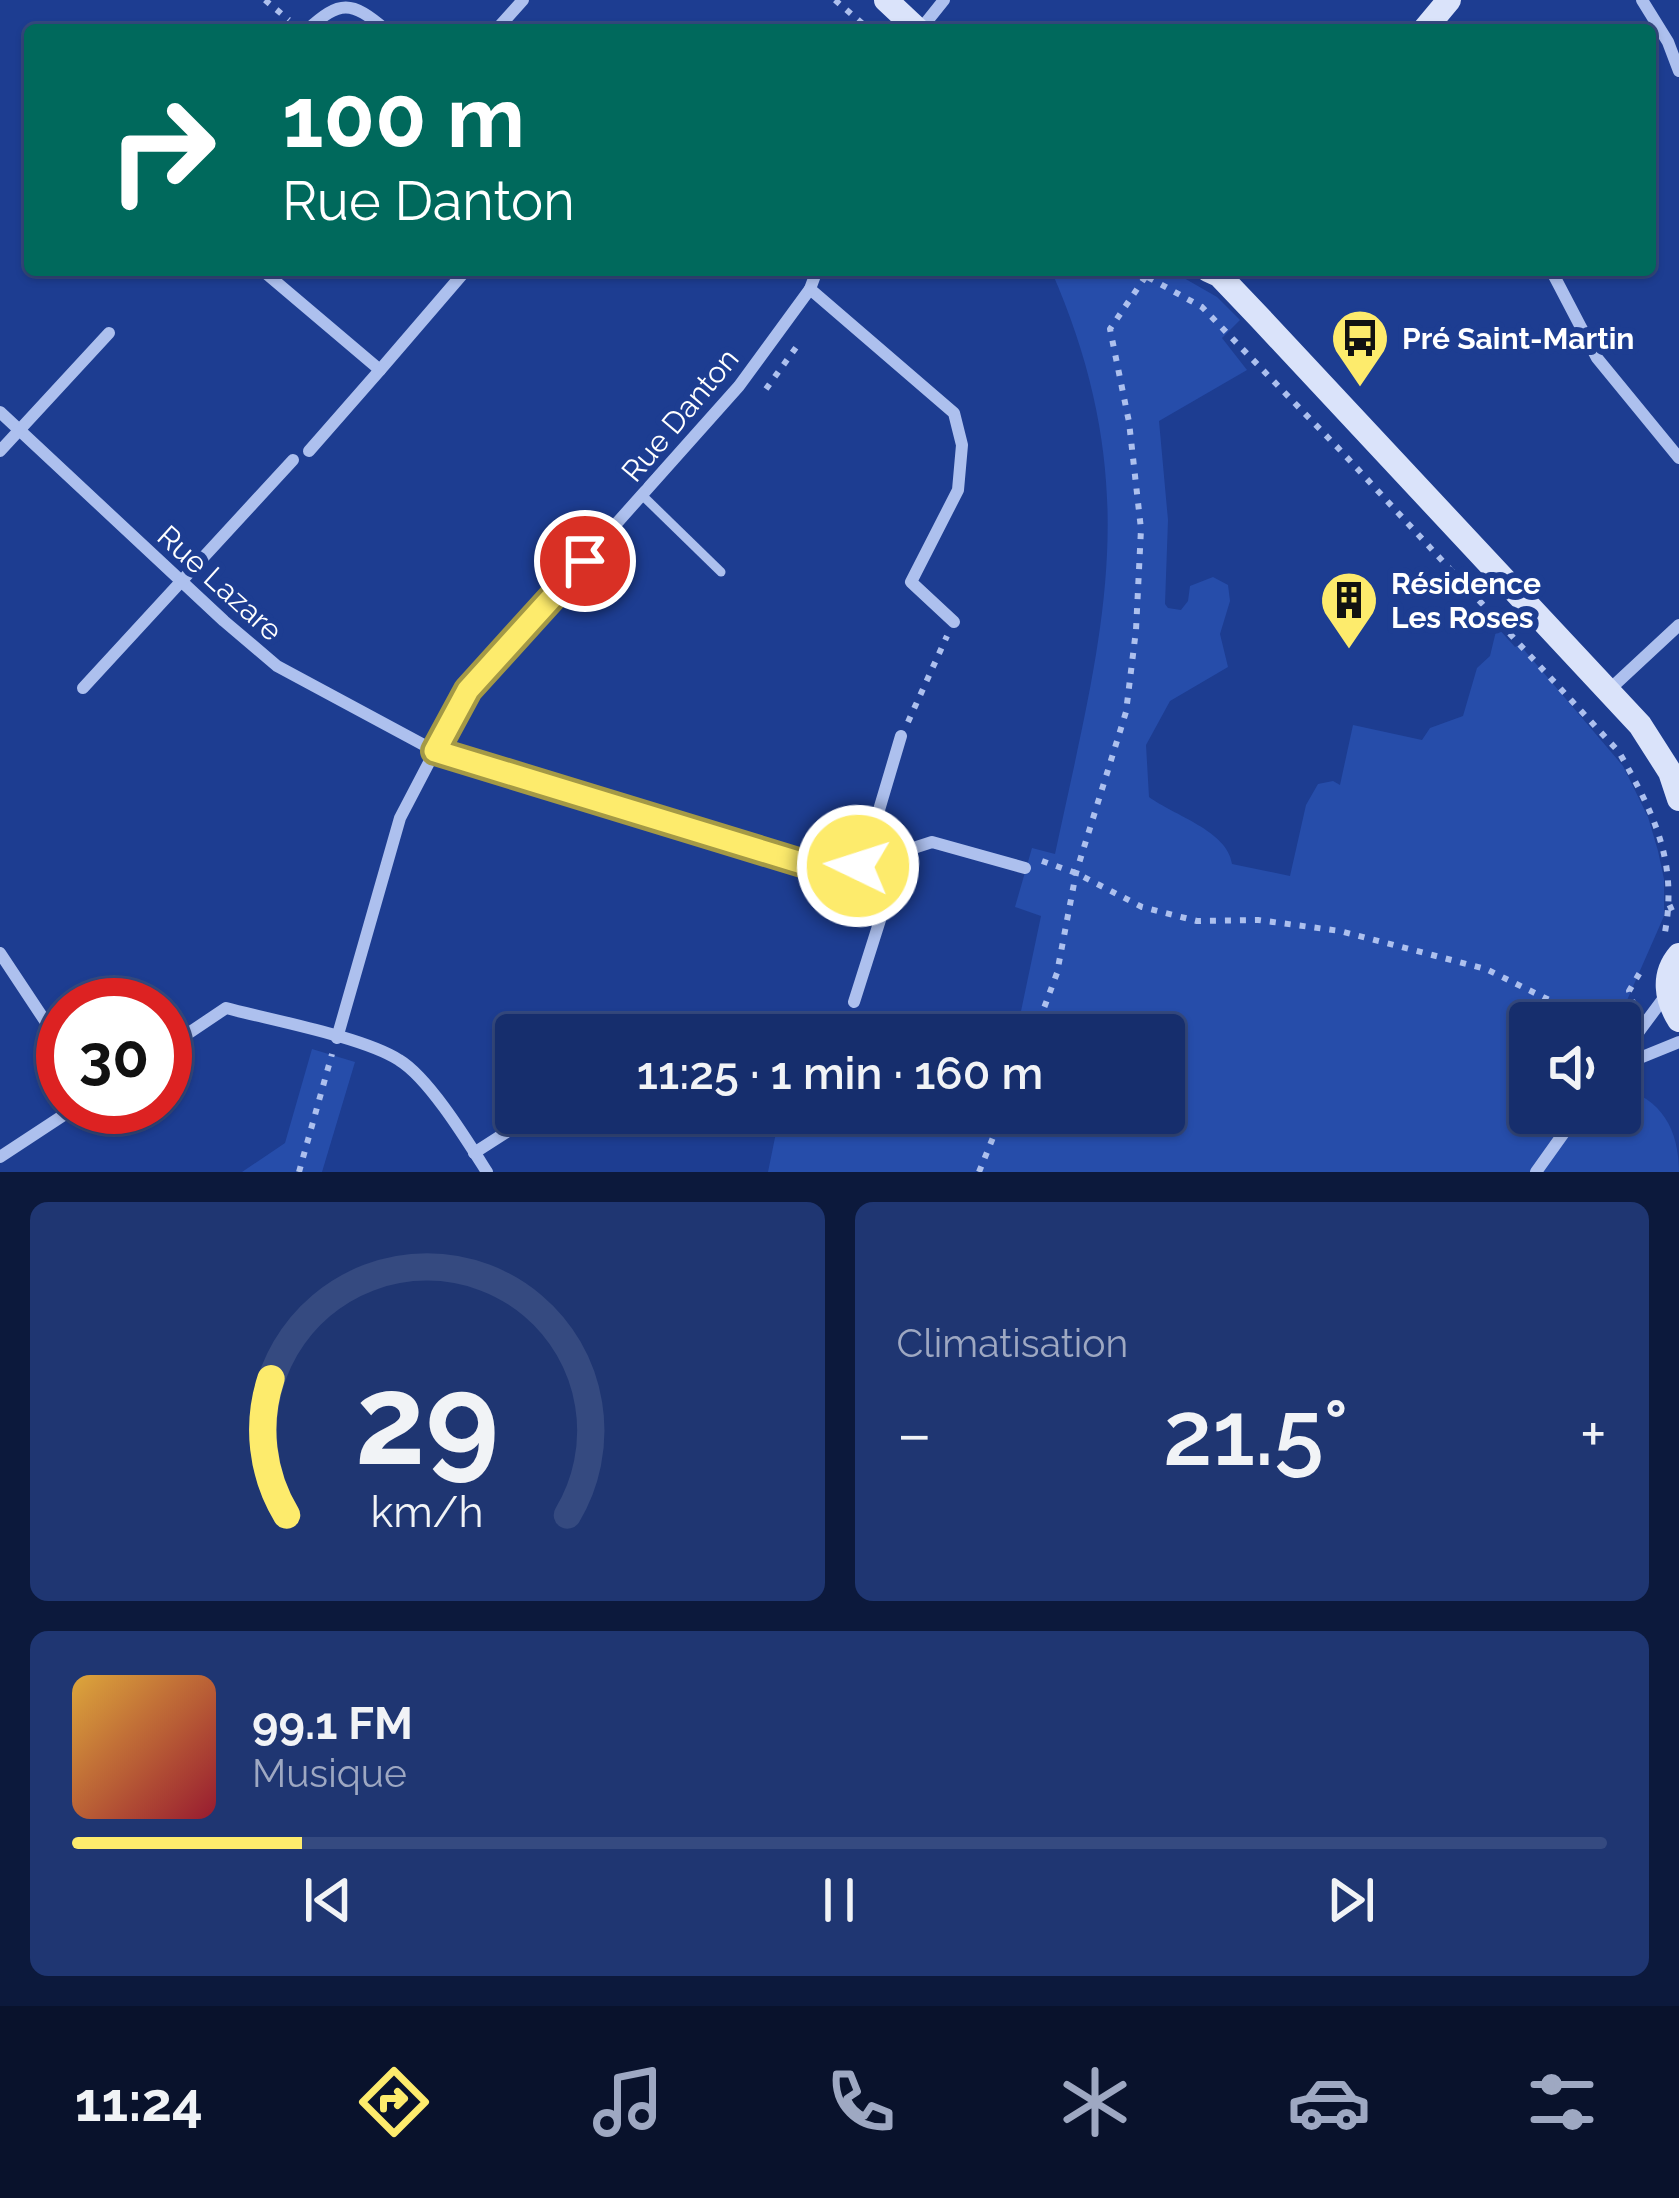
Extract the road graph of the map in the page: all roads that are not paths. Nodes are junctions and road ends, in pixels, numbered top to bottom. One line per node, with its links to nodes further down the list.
1 (523, 0): 9 (street)
2 (886, 0): 10 (street)
3 (944, 0): 11 (street)
4 (1449, 0): 12 (street)
5 (1642, 0): 13 (street)
6 (340, 2): 7 (street); 8 (street)
7 (310, 24)
8 (379, 24)
9 (501, 24)
10 (912, 24)
11 (924, 24)
12 (1429, 24)
13 (1674, 38): 14 (street)
14 (1679, 71)
15 (269, 276): 22 (street)
16 (461, 276): 22 (street)
17 (815, 276): 20 (street, Rue Danton)
18 (1221, 276): 35 (street)
19 (1554, 276): 27 (street)
20 (810, 289): 29 (street, Rue Danton); 32 (street)
21 (109, 333): 24 (street)
22 (380, 370): 26 (street)
23 (0, 412): 24 (street, Rue Lazare)
24 (19, 430): 25 (street); 31 (street, Rue Lazare)
25 (0, 451)
26 (309, 451)
27 (1679, 458)
28 (293, 460): 31 (street)
29 (643, 496): 30 (lane); 37 (street, Rue Danton)
30 (721, 572)
31 (181, 580): 34 (street); 37 (street, Rue Lazare)
32 (954, 622)
33 (1679, 625): 35 (street)
34 (83, 688)
35 (1609, 690): 38 (street)
36 (901, 736): 39 (street)
37 (435, 751): 39 (street, Rue Lazare); 49 (street, Rue Danton)
38 (1679, 799)
39 (888, 856): 40 (street, Rue Lazare); 44 (street)
40 (1025, 868)
41 (0, 953): 45 (street)
42 (1679, 955): 43 (street)
43 (1666, 994): 46 (street); 47 (street)
44 (854, 1001)
45 (36, 1007)
46 (1679, 1020)
47 (1641, 1028)
48 (192, 1031): 49 (street)
49 (337, 1038): 55 (street)
50 (1679, 1042): 51 (street)
51 (1641, 1057)
52 (36, 1133): 56 (street)
53 (503, 1134): 55 (street)
54 (1563, 1134): 58 (street)
55 (474, 1153): 57 (street)
56 (0, 1157)
57 (487, 1172)
58 (1536, 1172)

